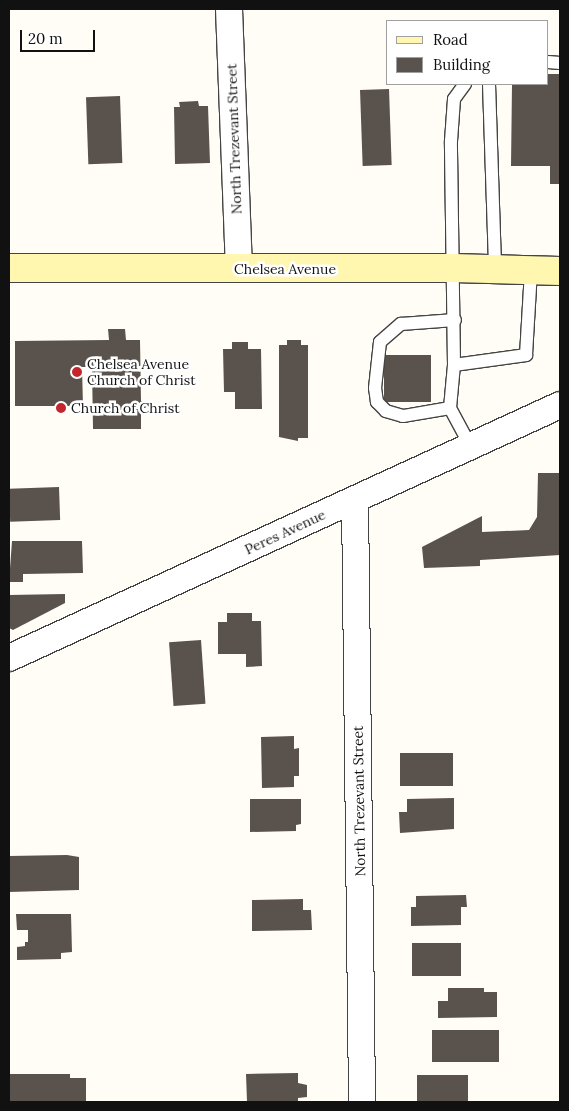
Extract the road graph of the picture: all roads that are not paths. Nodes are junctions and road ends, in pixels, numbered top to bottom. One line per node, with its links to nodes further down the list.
1 (229, 9): 6 (street, North Trezevant Street)
2 (464, 85): 5 (lane)
3 (489, 85): 7 (lane)
4 (9, 268): 6 (main road, Chelsea Avenue)
5 (453, 268): 6 (main road, Chelsea Avenue); 7 (main road, Chelsea Avenue); 10 (lane)
6 (239, 269)
7 (495, 269): 8 (main road, Chelsea Avenue)
8 (531, 270): 9 (main road, Chelsea Avenue); 11 (lane)
9 (560, 271)
10 (455, 320): 11 (lane); 13 (lane)
11 (454, 365): 13 (lane)
12 (560, 405): 14 (street, Peres Avenue)
13 (450, 408): 14 (lane)
14 (470, 447): 15 (street, Peres Avenue)
15 (356, 500): 16 (street, Peres Avenue); 17 (street, North Trezevant Street)
16 (9, 658)
17 (362, 1102)

